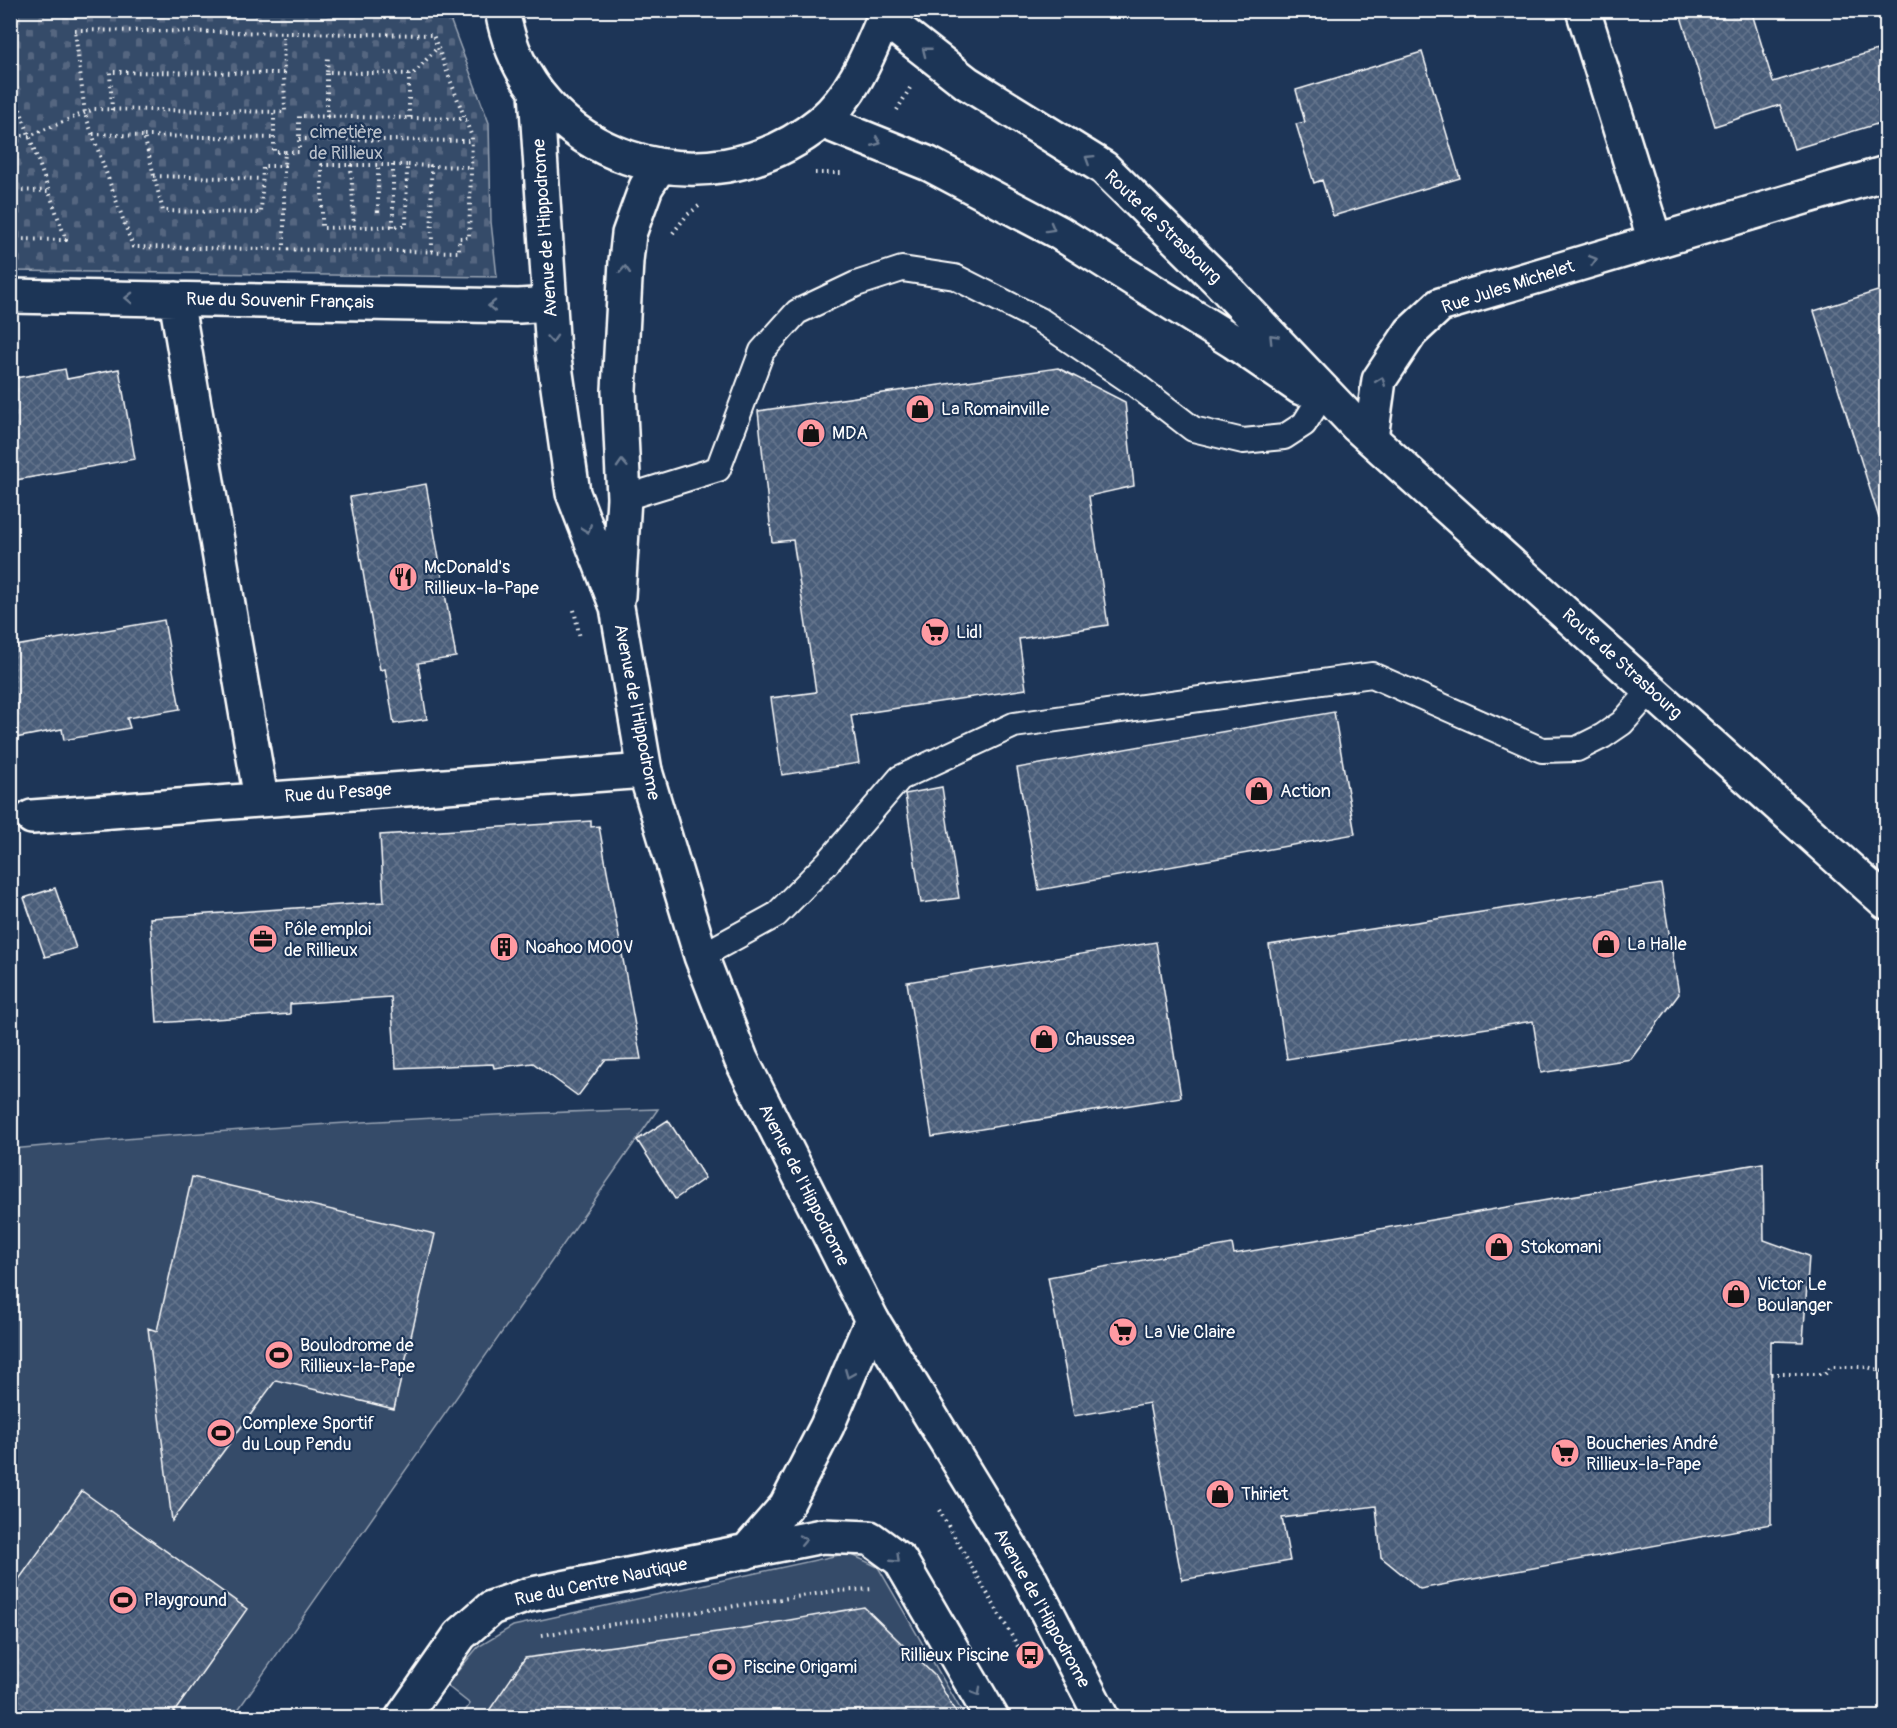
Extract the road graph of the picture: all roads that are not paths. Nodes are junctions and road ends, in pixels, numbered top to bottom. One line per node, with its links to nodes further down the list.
1 (502, 10): 4 (main road)
2 (1583, 10): 8 (main road)
3 (884, 14): 5 (main road); 13 (main road, Route de Strasbourg, one-way to 3)
4 (536, 92): 6 (main road); 11 (main road, Avenue de l'Hippodrome)
5 (822, 121): 6 (main road); 12 (main road, Route de Strasbourg, one-way to 12)
6 (659, 167): 14 (main road, Avenue de l'Hippodrome, one-way to 6)
7 (1887, 173): 8 (main road, Rue Jules Michelet)
8 (1654, 241): 13 (main road, Rue Jules Michelet, one-way to 8)
9 (10, 296): 10 (main road, Rue du Souvenir Français, one-way to 9)
10 (176, 299): 11 (main road, Rue du Souvenir Français, one-way to 10); 18 (main road)
11 (550, 304): 15 (main road, Avenue de l'Hippodrome, one-way to 15)
12 (1319, 400): 13 (main road, Route de Strasbourg); 14 (lane)
13 (1364, 432): 16 (main road, Route de Strasbourg)
14 (624, 498): 15 (main road, Avenue de l'Hippodrome)
15 (617, 607): 17 (main road, Avenue de l'Hippodrome)
16 (1651, 690): 20 (main road, Route de Strasbourg); 21 (lane)
17 (645, 771): 18 (main road, Rue du Pesage); 21 (main road, Avenue de l'Hippodrome)
18 (261, 799): 19 (main road, Rue du Pesage)
19 (32, 816)
20 (1887, 902)
21 (701, 956): 22 (main road, Avenue de l'Hippodrome)
22 (872, 1320): 23 (main road, one-way to 23); 26 (main road, Avenue de l'Hippodrome)
23 (746, 1552): 24 (main road, Rue du Centre Nautique); 25 (main road, Rue du Centre Nautique, one-way to 25)
24 (402, 1718)
25 (992, 1718)
26 (1102, 1718)

